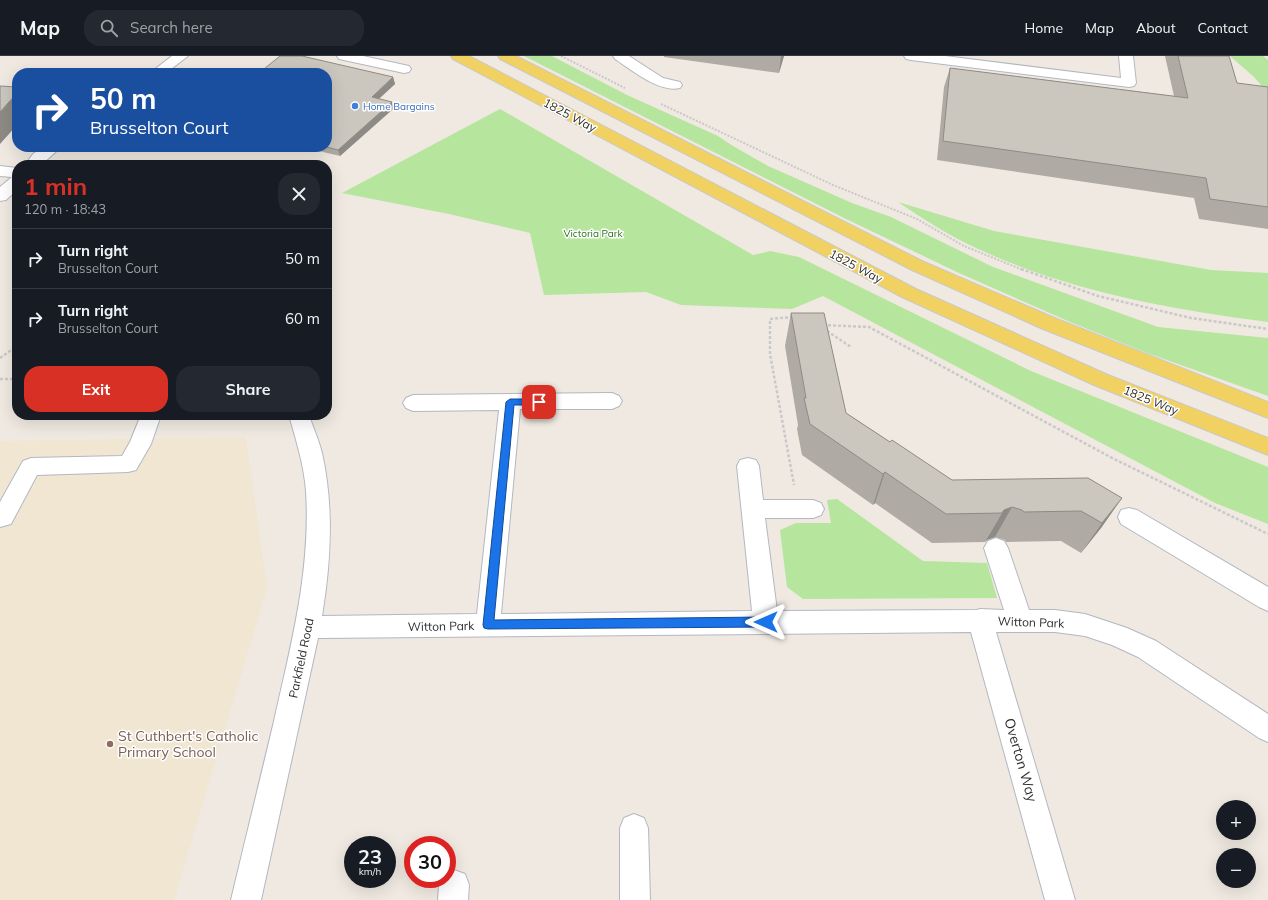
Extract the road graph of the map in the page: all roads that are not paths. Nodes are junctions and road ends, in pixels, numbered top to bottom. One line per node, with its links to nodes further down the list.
1 (181, 56): 9 (street)
2 (344, 56): 10 (street)
3 (458, 56): 24 (main road, 1825 Way)
4 (506, 56): 21 (main road, 1825 Way)
5 (620, 56): 11 (street)
6 (911, 56): 8 (street)
7 (1126, 56): 8 (street)
8 (978, 60)
9 (164, 68)
10 (404, 70)
11 (675, 85)
12 (46, 152): 13 (street)
13 (37, 160)
14 (0, 171): 15 (street)
15 (12, 172)
16 (12, 186): 17 (street)
17 (0, 196)
18 (612, 401): 19 (street)
19 (510, 402): 20 (street); 35 (street)
20 (413, 403)
21 (1268, 410)
22 (149, 420): 29 (street)
23 (301, 420): 36 (street, Parkfield Road)
24 (1268, 447)
25 (748, 466): 26 (street)
26 (753, 509): 27 (street); 34 (street)
27 (806, 509)
28 (1129, 517): 31 (street)
29 (0, 518)
30 (996, 548): 33 (street)
31 (1268, 600)
32 (980, 620): 33 (street, Witton Park); 34 (street, Witton Park); 41 (street, Overton Way)
33 (1020, 621): 37 (street, Witton Park)
34 (766, 622): 35 (street, Witton Park)
35 (488, 625): 36 (street, Witton Park)
36 (308, 627): 39 (street, Parkfield Road)
37 (1268, 729)
38 (634, 828): 40 (street)
39 (246, 900)
40 (635, 900)
41 (1060, 900)

